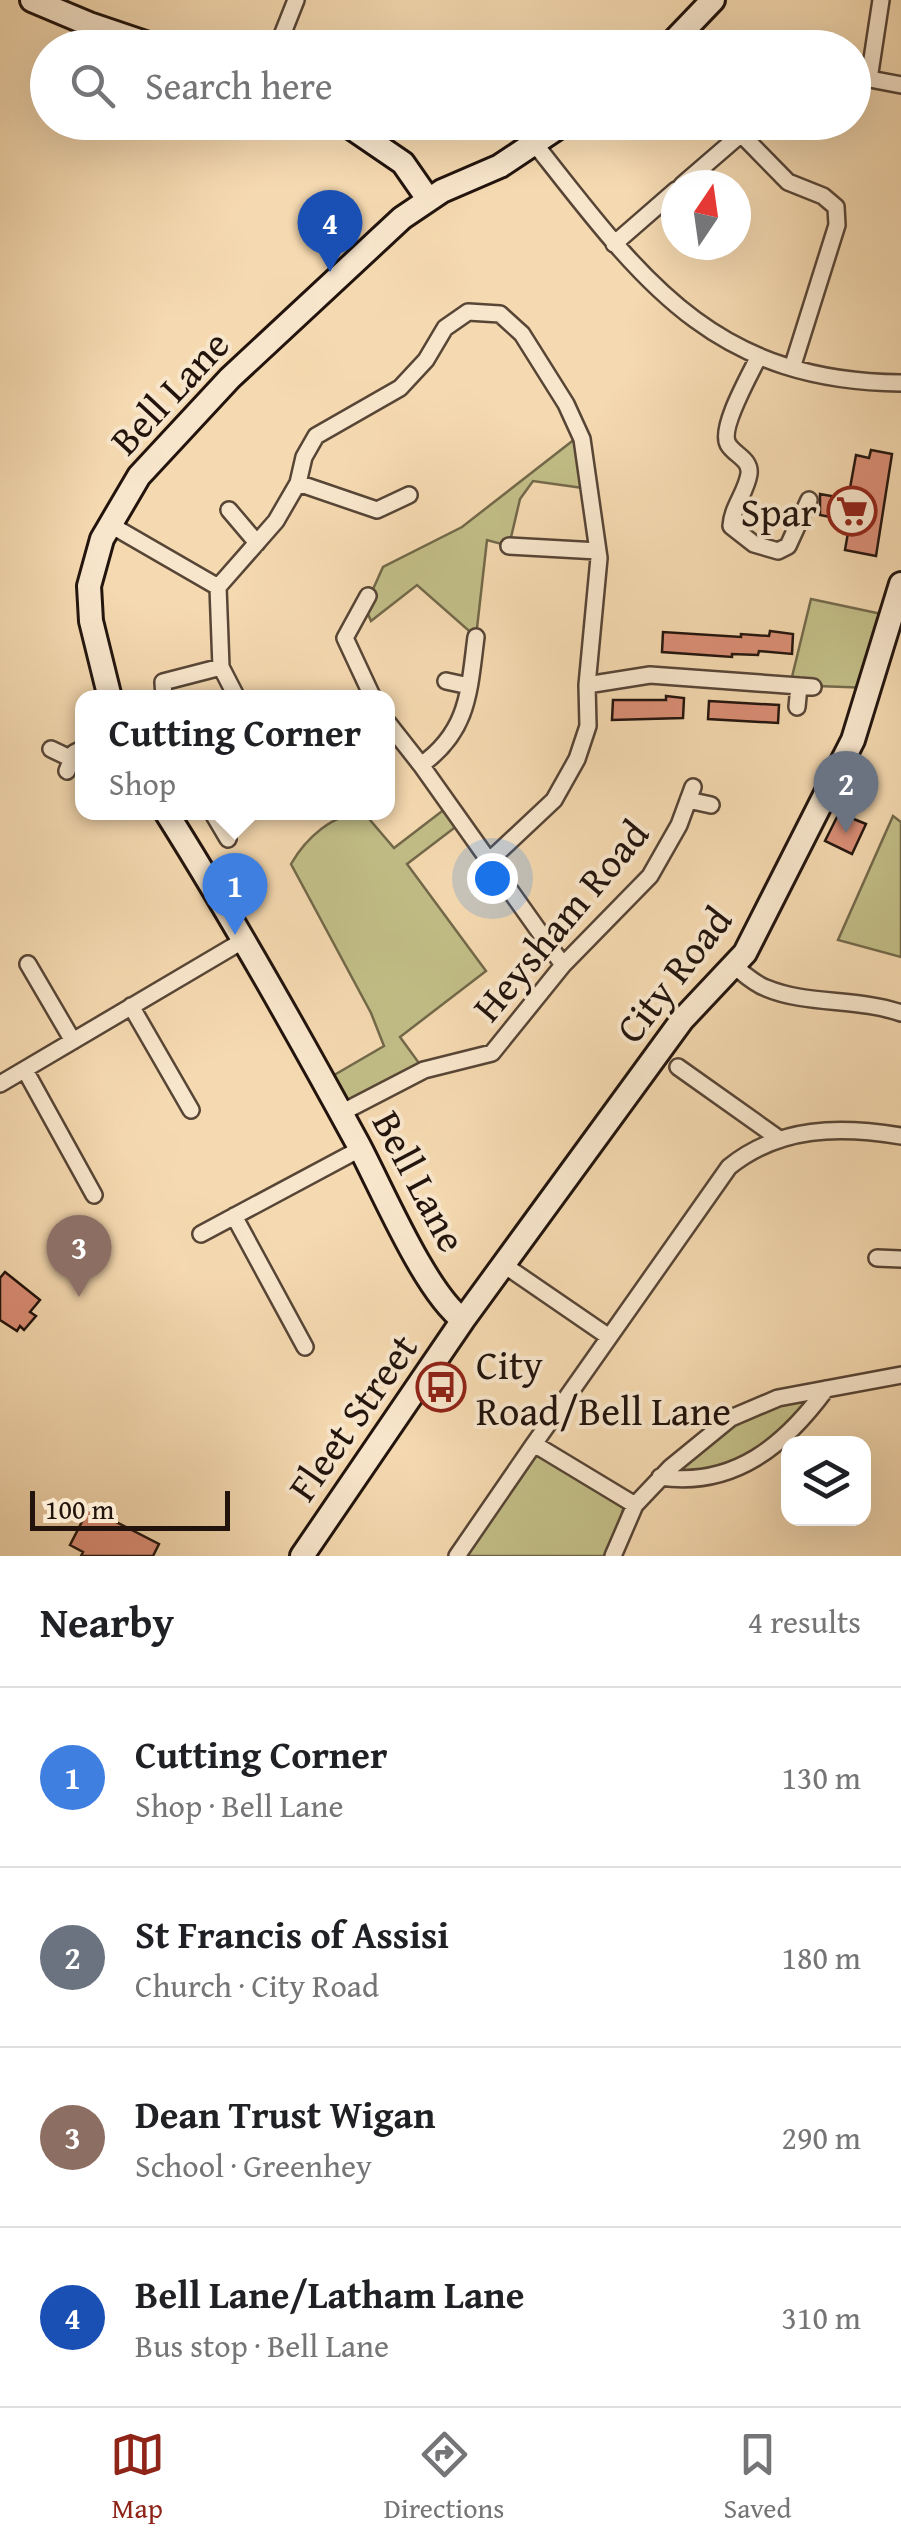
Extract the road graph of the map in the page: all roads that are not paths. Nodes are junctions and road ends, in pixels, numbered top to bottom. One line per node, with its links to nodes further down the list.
1 (32, 0): 5 (street)
2 (296, 0): 6 (street)
3 (713, 0): 7 (street)
4 (880, 0): 8 (street)
5 (107, 30)
6 (284, 30)
7 (684, 30)
8 (871, 36)
9 (871, 79): 10 (street)
10 (901, 85)
11 (370, 140): 17 (street)
12 (541, 140): 15 (street, Bell Lane)
13 (734, 140): 16 (street)
14 (747, 140): 21 (street)
15 (535, 144): 17 (street, Bell Lane); 19 (street)
16 (699, 170)
17 (428, 200): 27 (street, Bell Lane)
18 (661, 203): 19 (street)
19 (614, 244): 20 (street)
20 (759, 356): 21 (street); 25 (street)
21 (792, 368): 22 (street)
22 (901, 383)
23 (298, 483): 24 (street); 28 (street); 30 (street)
24 (409, 495)
25 (809, 500)
26 (229, 510): 28 (street)
27 (109, 524): 32 (street); 40 (street, Bell Lane)
28 (257, 544): 32 (street)
29 (509, 546): 30 (street)
30 (598, 552): 38 (street)
31 (901, 584): 35 (street, City Road)
32 (218, 588): 36 (street)
33 (368, 596): 43 (street)
34 (476, 637): 39 (street)
35 (893, 644): 56 (street, City Road)
36 (221, 667): 41 (street); 42 (street)
37 (446, 681): 39 (street)
38 (587, 685): 44 (street); 53 (street)
39 (469, 686): 48 (street)
40 (108, 690)
41 (164, 690)
42 (233, 690)
43 (369, 690)
44 (797, 708)
45 (395, 732): 48 (street)
46 (51, 749): 47 (street)
47 (74, 760)
48 (422, 765): 53 (street)
49 (712, 805): 57 (street, Heysham Road)
50 (171, 820): 54 (street, Bell Lane)
51 (217, 820): 52 (street)
52 (228, 840)
53 (489, 862): 57 (street)
54 (244, 940): 58 (street); 65 (street, Bell Lane)
55 (28, 964): 60 (street)
56 (733, 964): 59 (street); 74 (street, City Road)
57 (563, 965): 65 (street, Heysham Road)
58 (131, 1006): 60 (street); 64 (street)
59 (901, 1013)
60 (72, 1041): 62 (street)
61 (678, 1068): 67 (street)
62 (25, 1070): 63 (street); 69 (street)
63 (0, 1084)
64 (190, 1110)
65 (341, 1114): 68 (street, Bell Lane)
66 (901, 1136): 67 (street)
67 (778, 1138): 76 (street)
68 (360, 1149): 70 (street); 75 (street, Bell Lane)
69 (94, 1195)
70 (234, 1216): 71 (street); 77 (street)
71 (201, 1234)
72 (877, 1258): 73 (street)
73 (901, 1258)
74 (504, 1265): 75 (street, City Road); 76 (street)
75 (463, 1320): 83 (street, Fleet Street)
76 (609, 1336): 80 (street)
77 (305, 1347)
78 (901, 1375): 79 (street)
79 (826, 1389): 81 (street); 81 (street)
80 (534, 1444): 82 (street); 84 (street)
81 (660, 1477): 82 (street)
82 (634, 1505): 85 (street)
83 (302, 1556)
84 (457, 1556)
85 (613, 1556)

